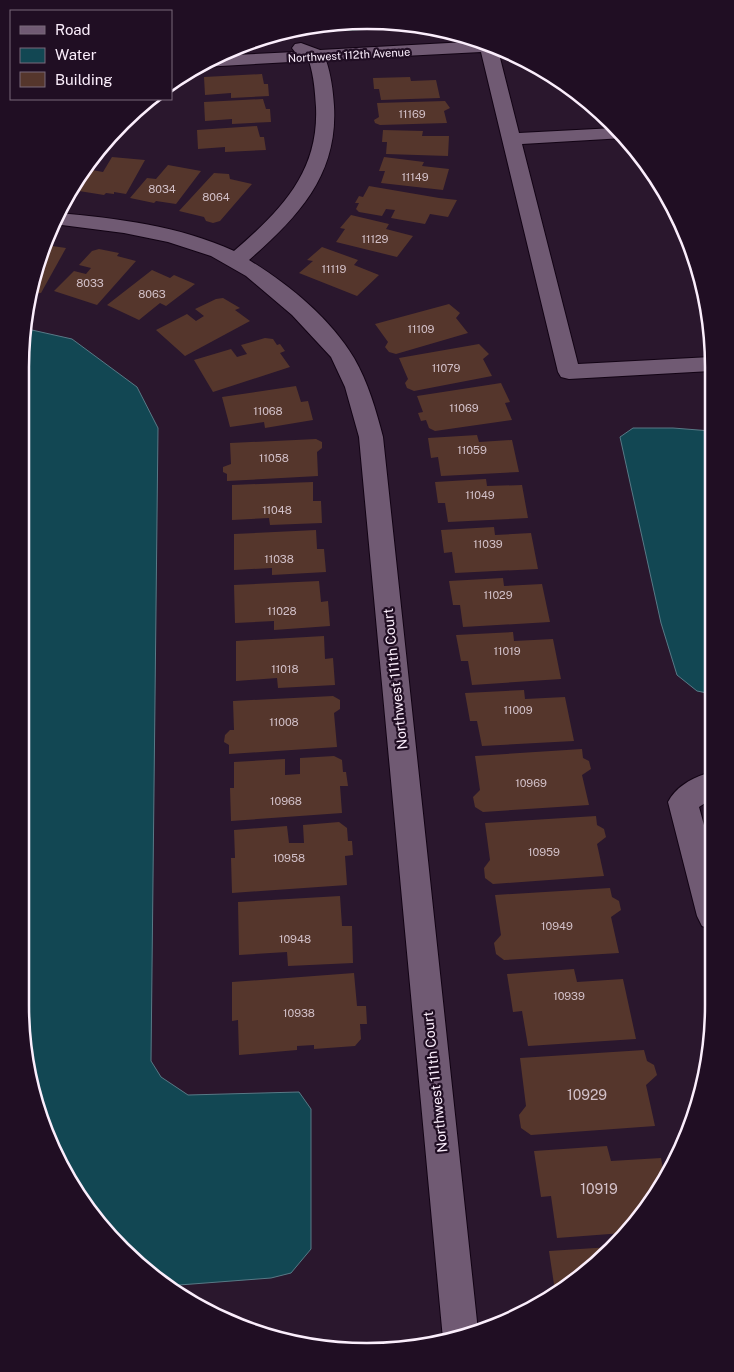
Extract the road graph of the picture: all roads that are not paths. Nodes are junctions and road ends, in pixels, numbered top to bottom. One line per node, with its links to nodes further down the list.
1 (447, 38): 2 (street, Northwest 112th Avenue)
2 (289, 46): 3 (street, Northwest 112th Avenue); 6 (street)
3 (259, 47)
4 (476, 47): 6 (street, Northwest 112th Avenue)
5 (493, 53): 9 (street)
6 (316, 57): 7 (street, Northwest 112th Avenue); 11 (street)
7 (223, 61)
8 (611, 133): 9 (street)
9 (511, 139): 12 (street)
10 (63, 220): 11 (street, Northwest 111th Court)
11 (236, 261): 15 (street, Northwest 111th Court)
12 (705, 364)
13 (705, 786): 14 (street)
14 (705, 886)
15 (460, 1330)

